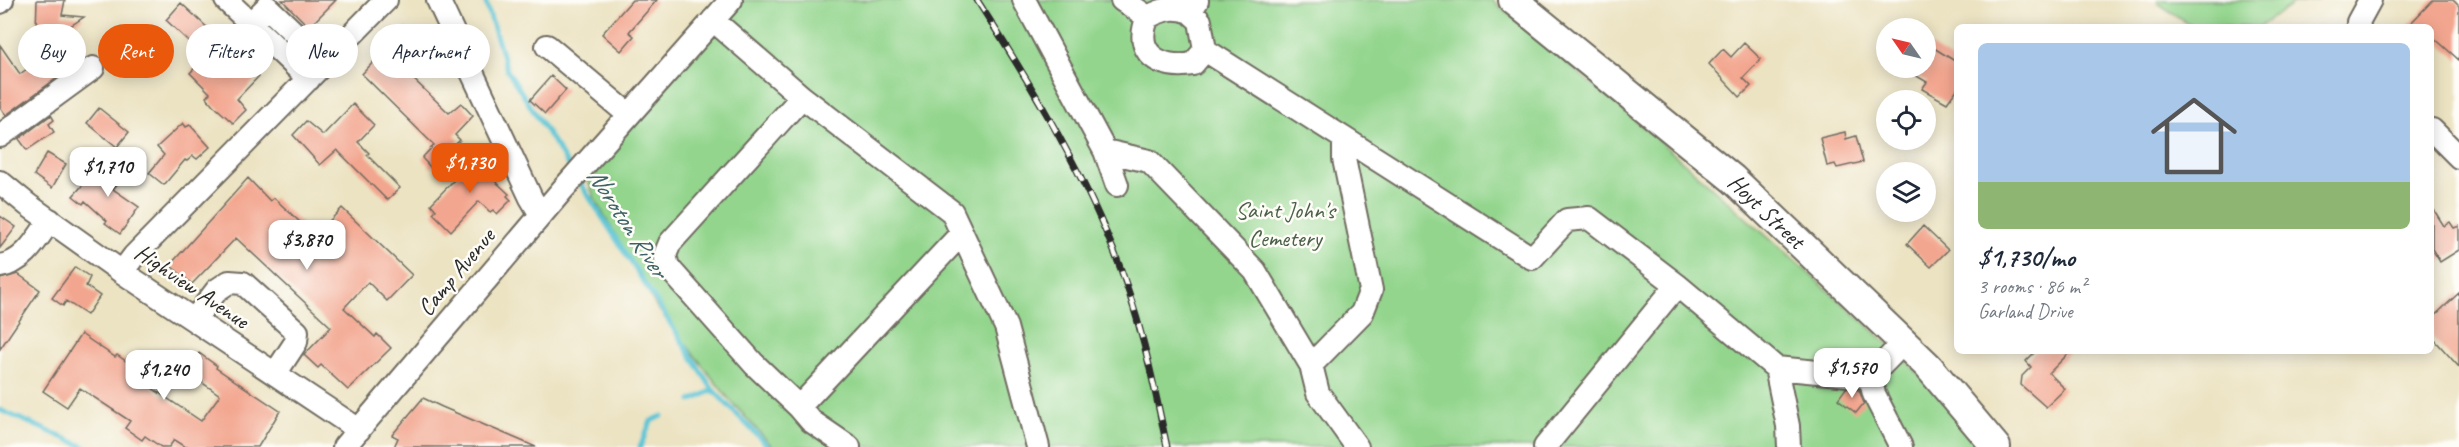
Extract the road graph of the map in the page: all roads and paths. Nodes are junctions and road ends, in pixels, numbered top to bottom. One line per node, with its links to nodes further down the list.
1 (226, 0): 12 (street)
2 (386, 0): 15 (street)
3 (438, 0): 29 (street)
4 (731, 0): 11 (street, Camp Avenue)
5 (1024, 0): 25 (street)
6 (1122, 0): 10 (street)
7 (1513, 0): 36 (main road, Hoyt Street)
8 (2370, 0): 13 (street)
9 (1193, 6): 10 (street); 17 (street)
10 (1148, 17): 17 (street)
11 (713, 20): 20 (street); 21 (street, Camp Avenue)
12 (251, 23): 14 (street); 19 (street)
13 (2358, 24)
14 (286, 25)
15 (358, 28)
16 (548, 46): 21 (street)
17 (1204, 50): 24 (street)
18 (93, 68): 23 (street)
19 (309, 79): 33 (street)
20 (802, 97): 31 (street); 41 (street)
21 (628, 114): 29 (street, Camp Avenue)
22 (2434, 132): 26 (street)
23 (0, 136)
24 (1344, 138): 34 (street); 37 (street)
25 (1105, 151): 27 (street); 37 (street)
26 (2459, 157)
27 (1117, 185)
28 (3, 190): 30 (street, Highview Avenue)
29 (541, 215): 42 (street, Camp Avenue)
30 (50, 220): 32 (street); 33 (street, Highview Avenue)
31 (962, 233): 41 (street); 45 (street)
32 (0, 266)
33 (122, 272): 35 (street, Highview Avenue)
34 (1677, 285): 38 (street); 47 (street)
35 (194, 320): 39 (street, Highview Avenue); 39 (street)
36 (1904, 342): 40 (street); 50 (main road, Hoyt Street)
37 (1311, 365): 46 (street)
38 (1776, 368): 40 (street); 48 (street)
39 (275, 374): 42 (street, Highview Avenue)
40 (1870, 377): 49 (street)
41 (799, 406): 44 (street)
42 (359, 430): 43 (street, Camp Avenue)
43 (344, 447)
44 (849, 447)
45 (1038, 447)
46 (1357, 447)
47 (1545, 447)
48 (1789, 447)
49 (1901, 447)
50 (1996, 447)

